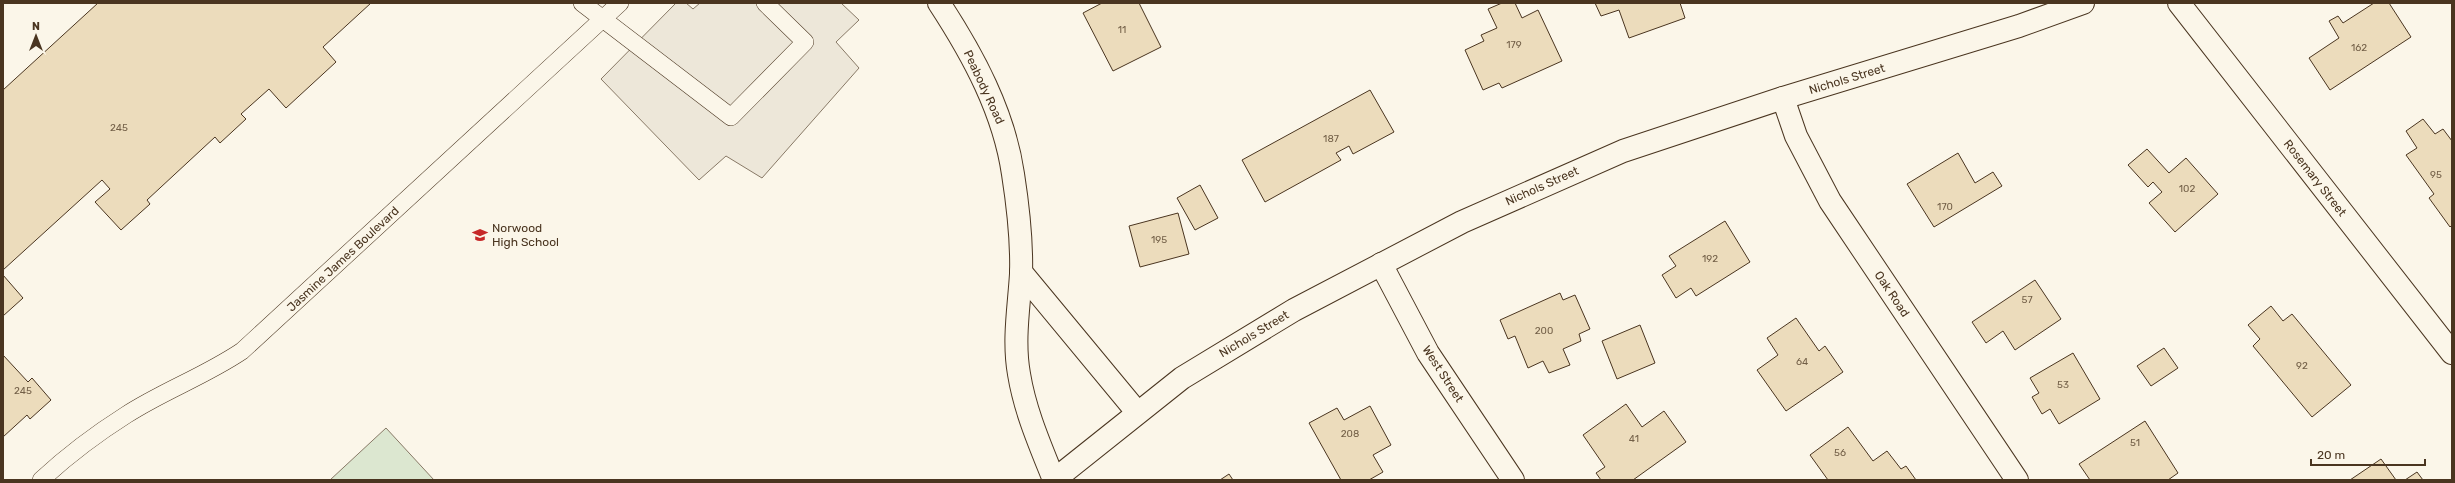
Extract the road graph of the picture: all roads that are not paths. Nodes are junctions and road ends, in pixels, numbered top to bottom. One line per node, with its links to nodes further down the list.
1 (582, 3): 7 (lane)
2 (620, 3): 7 (lane, Jasmine James Boulevard)
3 (765, 3): 7 (lane)
4 (939, 3): 10 (street, Peabody Road)
5 (2083, 3): 8 (street, Nichols Street)
6 (2179, 3): 11 (street, Rosemary Street)
7 (604, 18): 13 (lane, Jasmine James Boulevard)
8 (1783, 98): 9 (street, Nichols Street); 16 (street, Oak Road)
9 (1382, 264): 12 (street, Nichols Street); 15 (street, West Street)
10 (1021, 272): 12 (street); 14 (street, Peabody Road)
11 (2452, 353)
12 (1137, 412): 14 (street, Nichols Street)
13 (41, 480)
14 (1054, 480)
15 (1513, 480)
16 (2017, 480)

